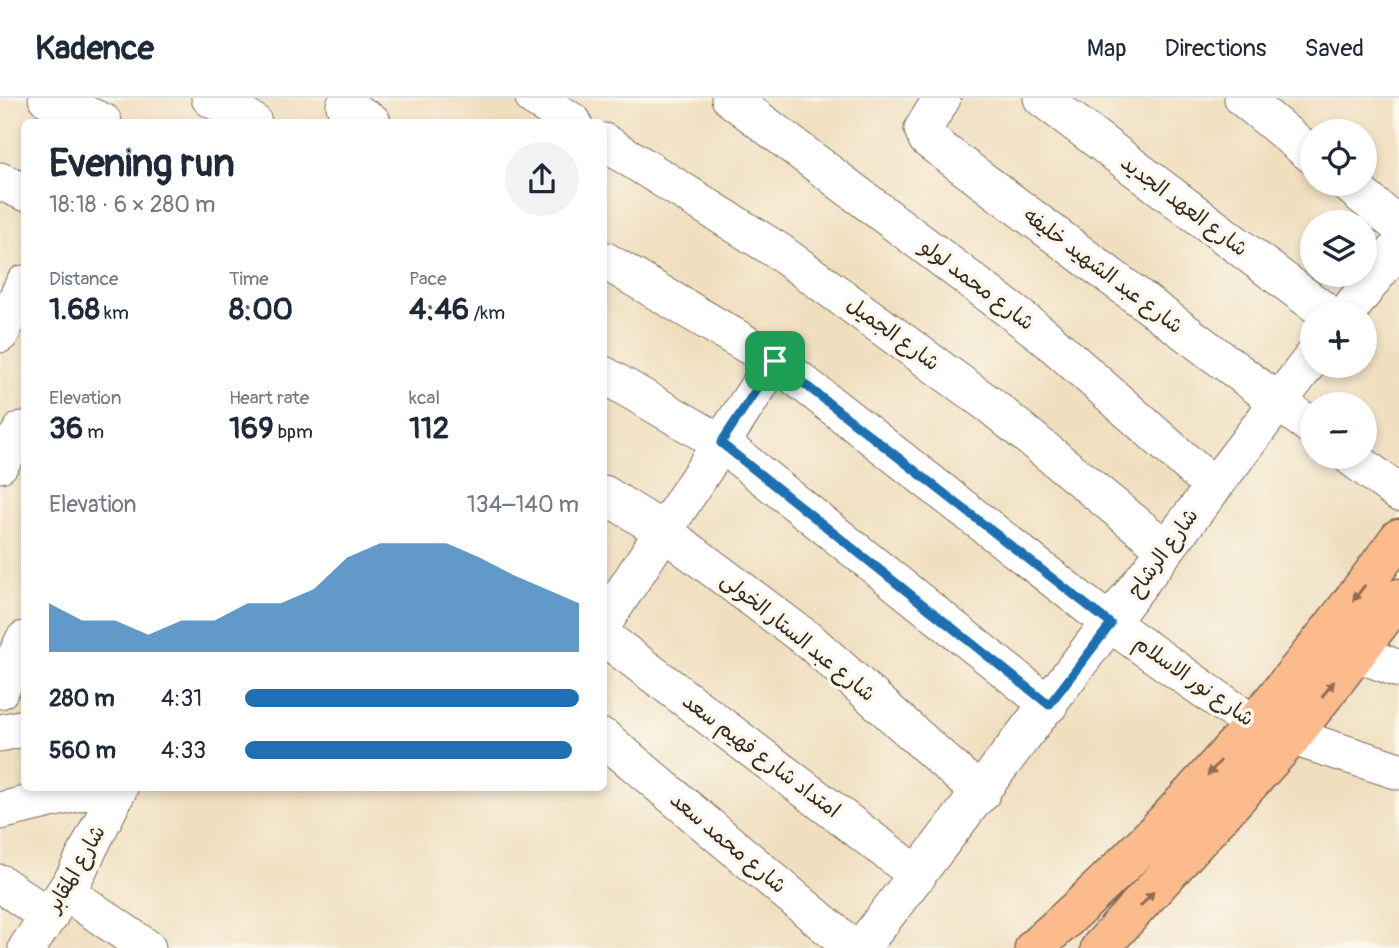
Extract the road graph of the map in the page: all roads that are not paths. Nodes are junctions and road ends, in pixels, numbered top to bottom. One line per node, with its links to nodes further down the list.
1 (47, 98): 8 (street)
2 (210, 98): 9 (street)
3 (534, 98): 10 (street)
4 (730, 98): 32 (street, شارع محمد لولو)
5 (942, 98): 26 (street, شارع عبد الشهيد خليفه)
6 (1042, 98): 20 (street, شارع العهد الجديد)
7 (1243, 98): 12 (street)
8 (96, 119)
9 (248, 119)
10 (568, 119)
11 (607, 144): 37 (street, شارع الجميل)
12 (1300, 145)
13 (0, 181): 14 (street)
14 (21, 191)
15 (1363, 196): 16 (street)
16 (1399, 226)
17 (1399, 246): 21 (street)
18 (607, 262): 23 (street, شارع نور الاسلام)
19 (21, 290): 22 (street)
20 (1311, 301)
21 (1356, 301)
22 (0, 334)
23 (775, 361): 29 (street); 40 (street, شارع نور الاسلام)
24 (1300, 374): 26 (street, شارع الرشاح)
25 (607, 377): 29 (street)
26 (1279, 402): 27 (street, شارع عبد الشهيد خليفه); 32 (street, شارع الرشاح)
27 (1300, 418)
28 (16, 426): 30 (street)
29 (721, 443): 35 (street); 46 (street)
30 (0, 464)
31 (1367, 469): 33 (street)
32 (1213, 486): 37 (street, شارع الرشاح)
33 (1399, 493)
34 (607, 497): 35 (street, شارع عبد الستار الخولى)
35 (663, 531): 39 (street); 55 (street, شارع عبد الستار الخولى)
36 (1399, 538): 47 (main road, one-way to 47)
37 (1166, 550): 40 (street, شارع الرشاح)
38 (1399, 597): 43 (main road)
39 (608, 607)
40 (1111, 624): 46 (street, شارع الرشاح); 47 (street, شارع نور الاسلام)
41 (607, 639): 57 (street, امتداد شارع فهيم سعد)
42 (21, 646): 45 (street)
43 (1356, 653): 44 (street); 50 (main road, one-way to 43)
44 (1399, 669)
45 (0, 690)
46 (1049, 705): 55 (street, شارع الرشاح)
47 (1253, 724): 50 (street, شارع نور الاسلام); 64 (main road, one-way to 64)
48 (21, 729): 49 (street)
49 (0, 733)
50 (1291, 738): 52 (street, شارع نور الاسلام); 65 (main road, one-way to 50)
51 (607, 741): 62 (street, شارع محمد سعد)
52 (1395, 760)
53 (84, 791): 56 (street)
54 (117, 791): 59 (street, شارع المقابر)
55 (981, 794): 57 (street, شارع الرشاح)
56 (0, 811)
57 (918, 876): 63 (street, شارع الرشاح)
58 (0, 883): 59 (street)
59 (57, 905): 60 (street, شارع المقابر); 61 (street)
60 (27, 948)
61 (147, 948)
62 (853, 948)
63 (861, 948)
64 (1034, 948)
65 (1100, 948)

